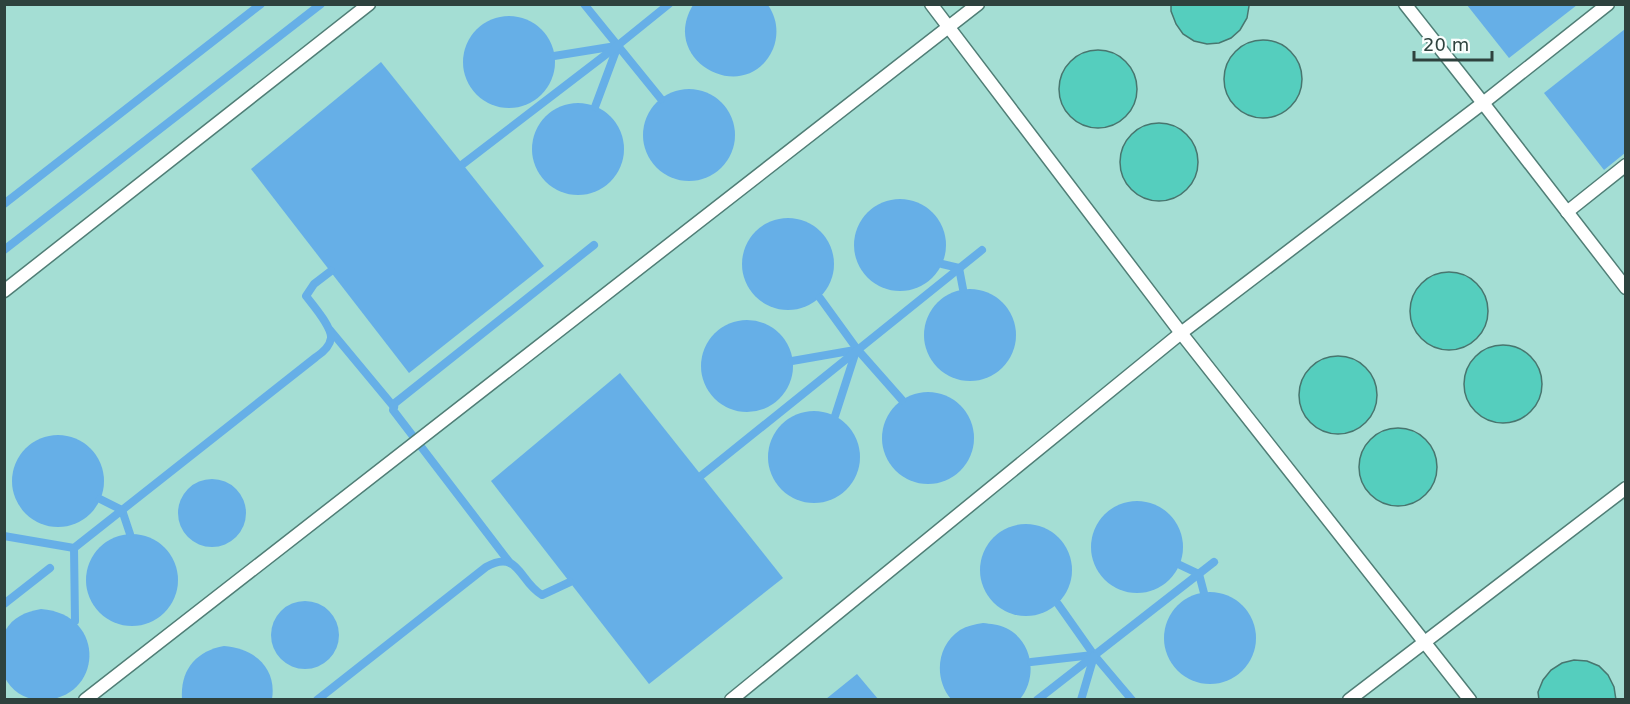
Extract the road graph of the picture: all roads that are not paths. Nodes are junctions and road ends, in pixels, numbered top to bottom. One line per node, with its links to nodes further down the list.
1 (369, 4): 11 (lane)
2 (931, 4): 6 (lane)
3 (978, 4): 6 (lane)
4 (1405, 4): 7 (lane)
5 (1608, 4): 7 (lane)
6 (949, 27): 12 (lane); 15 (lane)
7 (1483, 103): 9 (lane); 12 (lane)
8 (1626, 165): 9 (lane)
9 (1567, 212): 10 (lane)
10 (1626, 288)
11 (4, 291)
12 (1181, 333): 14 (lane); 16 (lane)
13 (1626, 488): 14 (lane)
14 (1425, 641): 17 (lane); 18 (lane)
15 (85, 699)
16 (732, 699)
17 (1349, 699)
18 (1470, 699)

